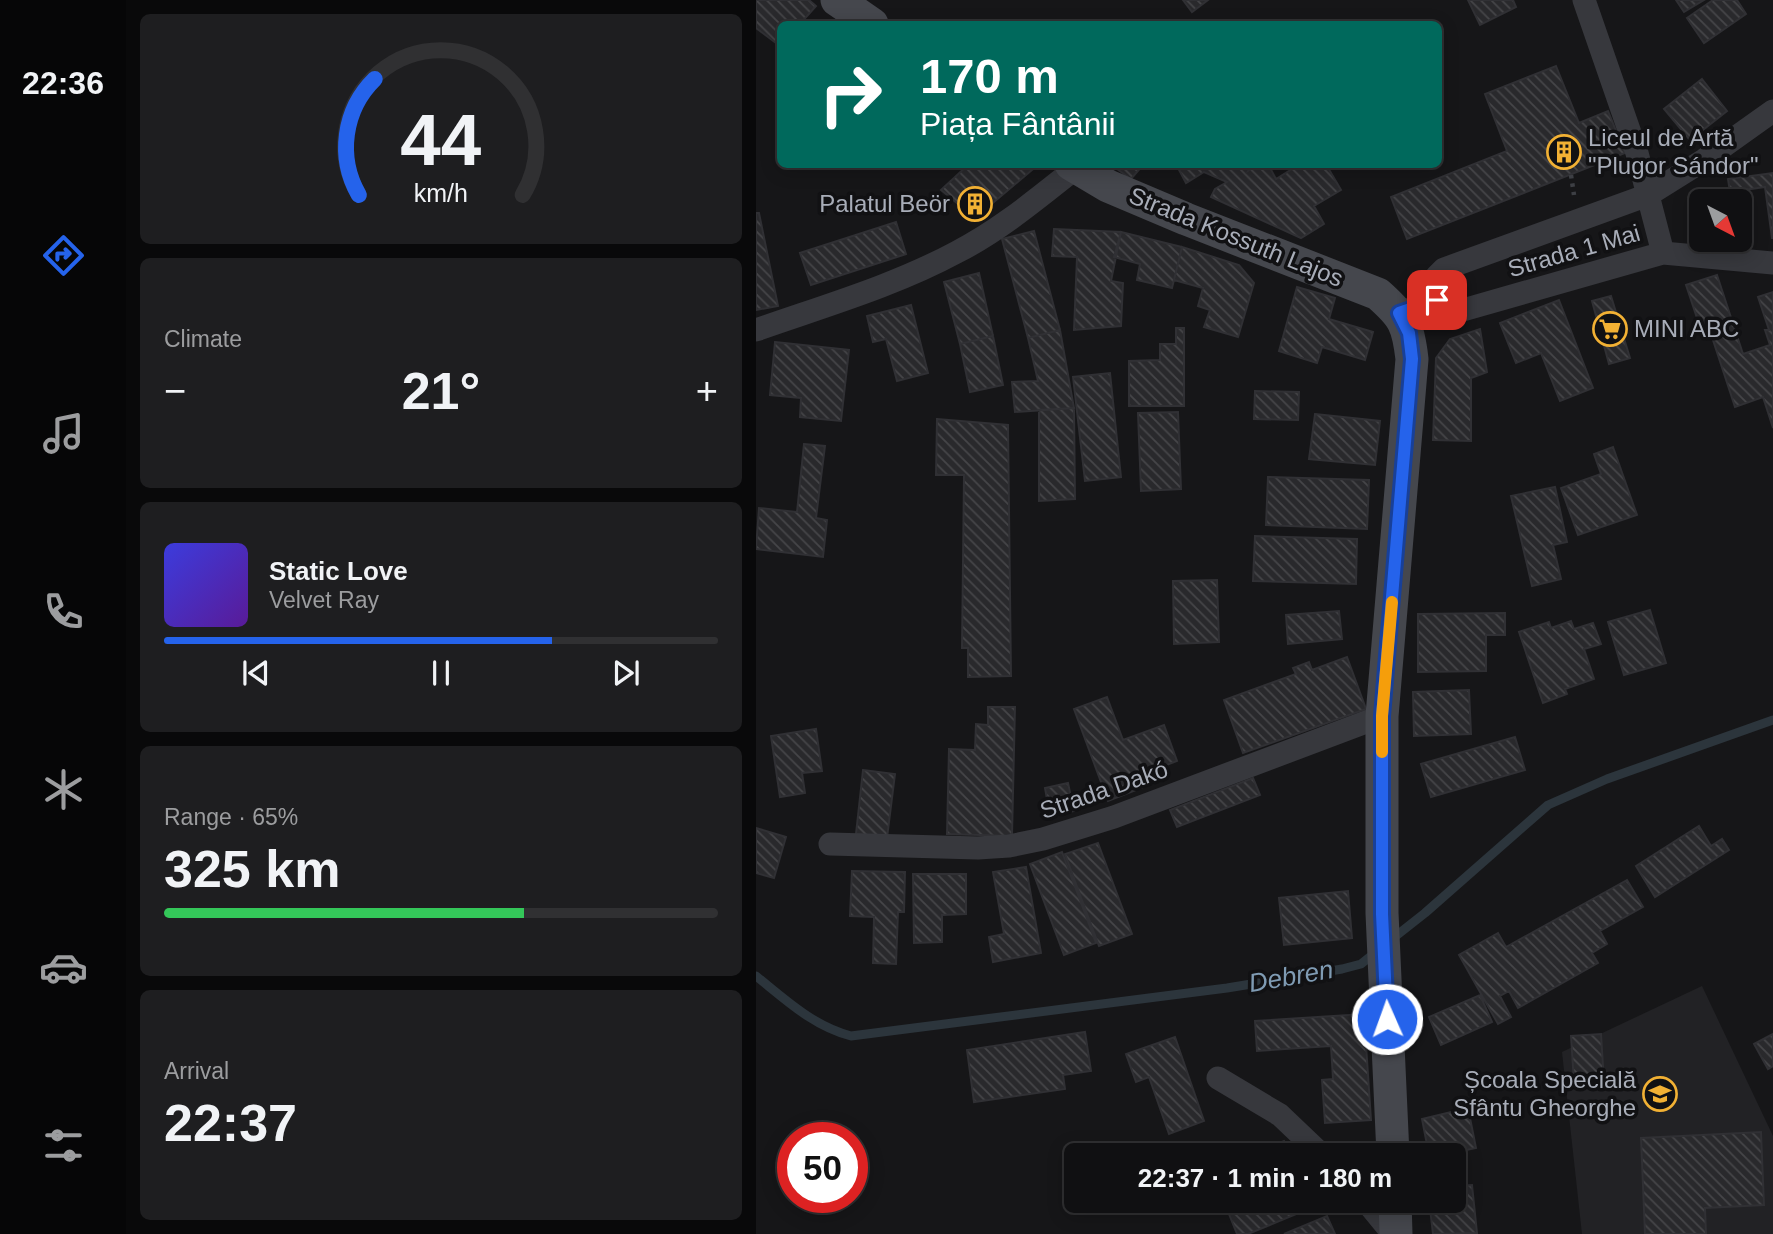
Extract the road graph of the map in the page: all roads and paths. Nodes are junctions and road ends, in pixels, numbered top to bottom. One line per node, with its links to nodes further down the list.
1 (837, 0): 3 (main road)
2 (1584, 0): 7 (street)
3 (868, 21)
4 (1773, 111): 7 (street)
5 (1072, 168): 12 (street)
6 (1077, 168): 11 (main road, Strada Kossuth Lajos)
7 (1648, 195): 8 (street); 10 (street)
8 (1663, 253): 9 (street, Strada 1 Mai); 10 (street, Strada 1 Mai)
9 (1773, 263)
10 (1437, 300): 11 (street)
11 (1399, 313): 13 (main road)
12 (756, 330)
13 (1382, 716): 14 (street, Strada Dakó); 17 (main road)
14 (830, 844)
15 (1218, 1078): 16 (street)
16 (1309, 1143)
17 (1392, 1143)
18 (1376, 1213): 20 (street)
19 (1395, 1213): 20 (main road)
20 (1394, 1234)

